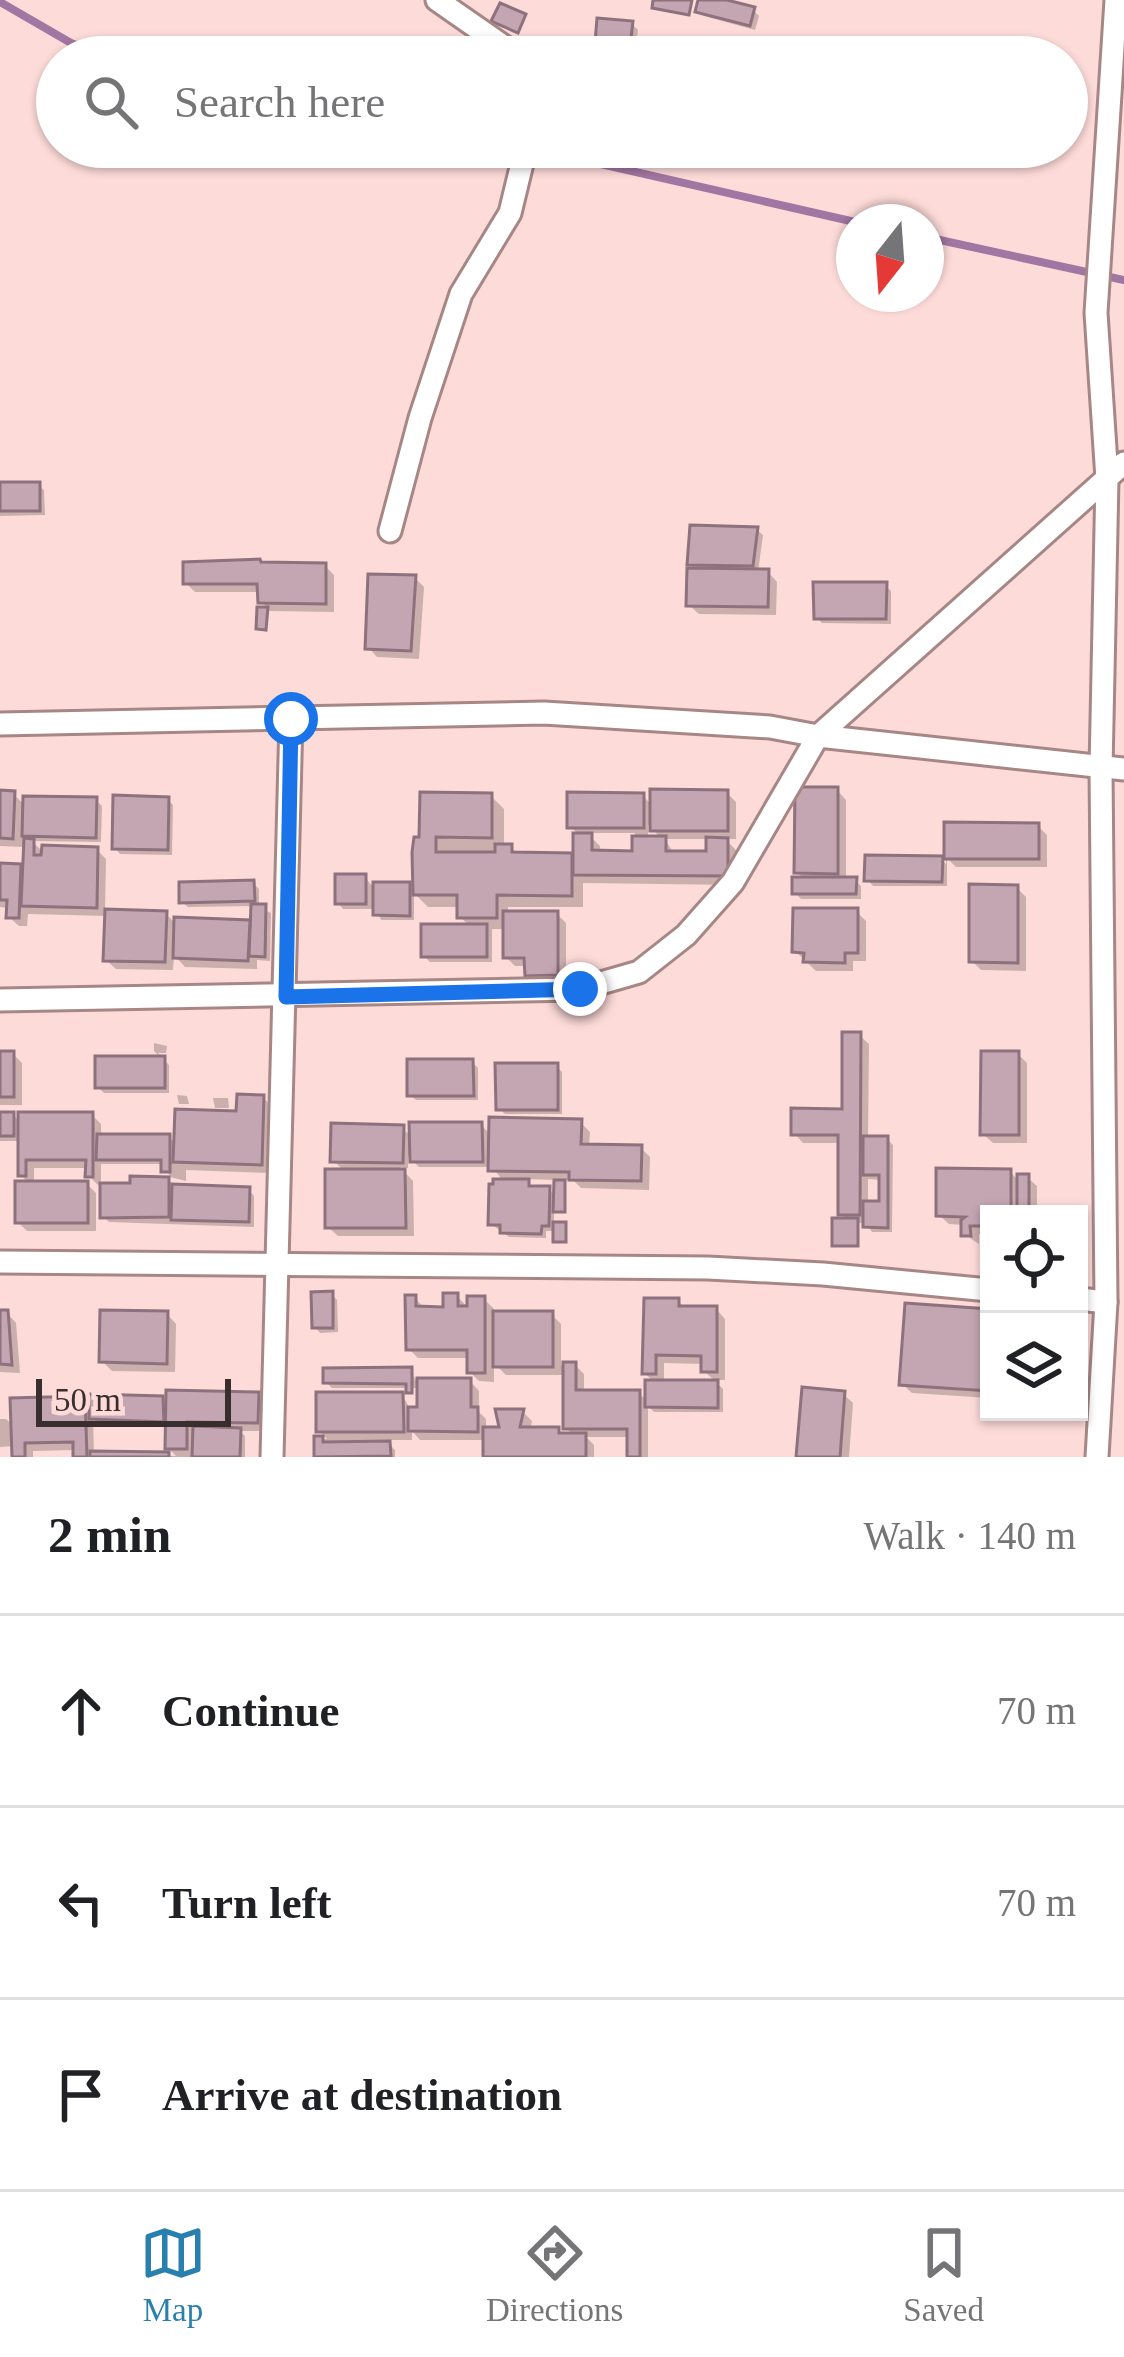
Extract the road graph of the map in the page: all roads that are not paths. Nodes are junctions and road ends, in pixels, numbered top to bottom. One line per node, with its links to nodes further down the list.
1 (437, 0): 3 (street)
2 (1116, 0): 6 (street)
3 (489, 36)
4 (521, 168): 7 (street)
5 (1124, 463): 6 (street)
6 (1107, 479): 10 (street); 11 (street)
7 (390, 531)
8 (291, 719): 9 (street); 10 (street); 12 (street)
9 (0, 724)
10 (818, 736): 11 (street); 12 (street)
11 (1113, 769): 14 (street)
12 (286, 997): 13 (street); 16 (street)
13 (0, 1000)
14 (1115, 1143): 19 (street)
15 (0, 1262): 16 (street)
16 (279, 1266): 17 (street); 20 (street)
17 (980, 1289)
18 (1088, 1300): 19 (street)
19 (1106, 1302): 21 (street)
20 (272, 1457)
21 (1097, 1457)

